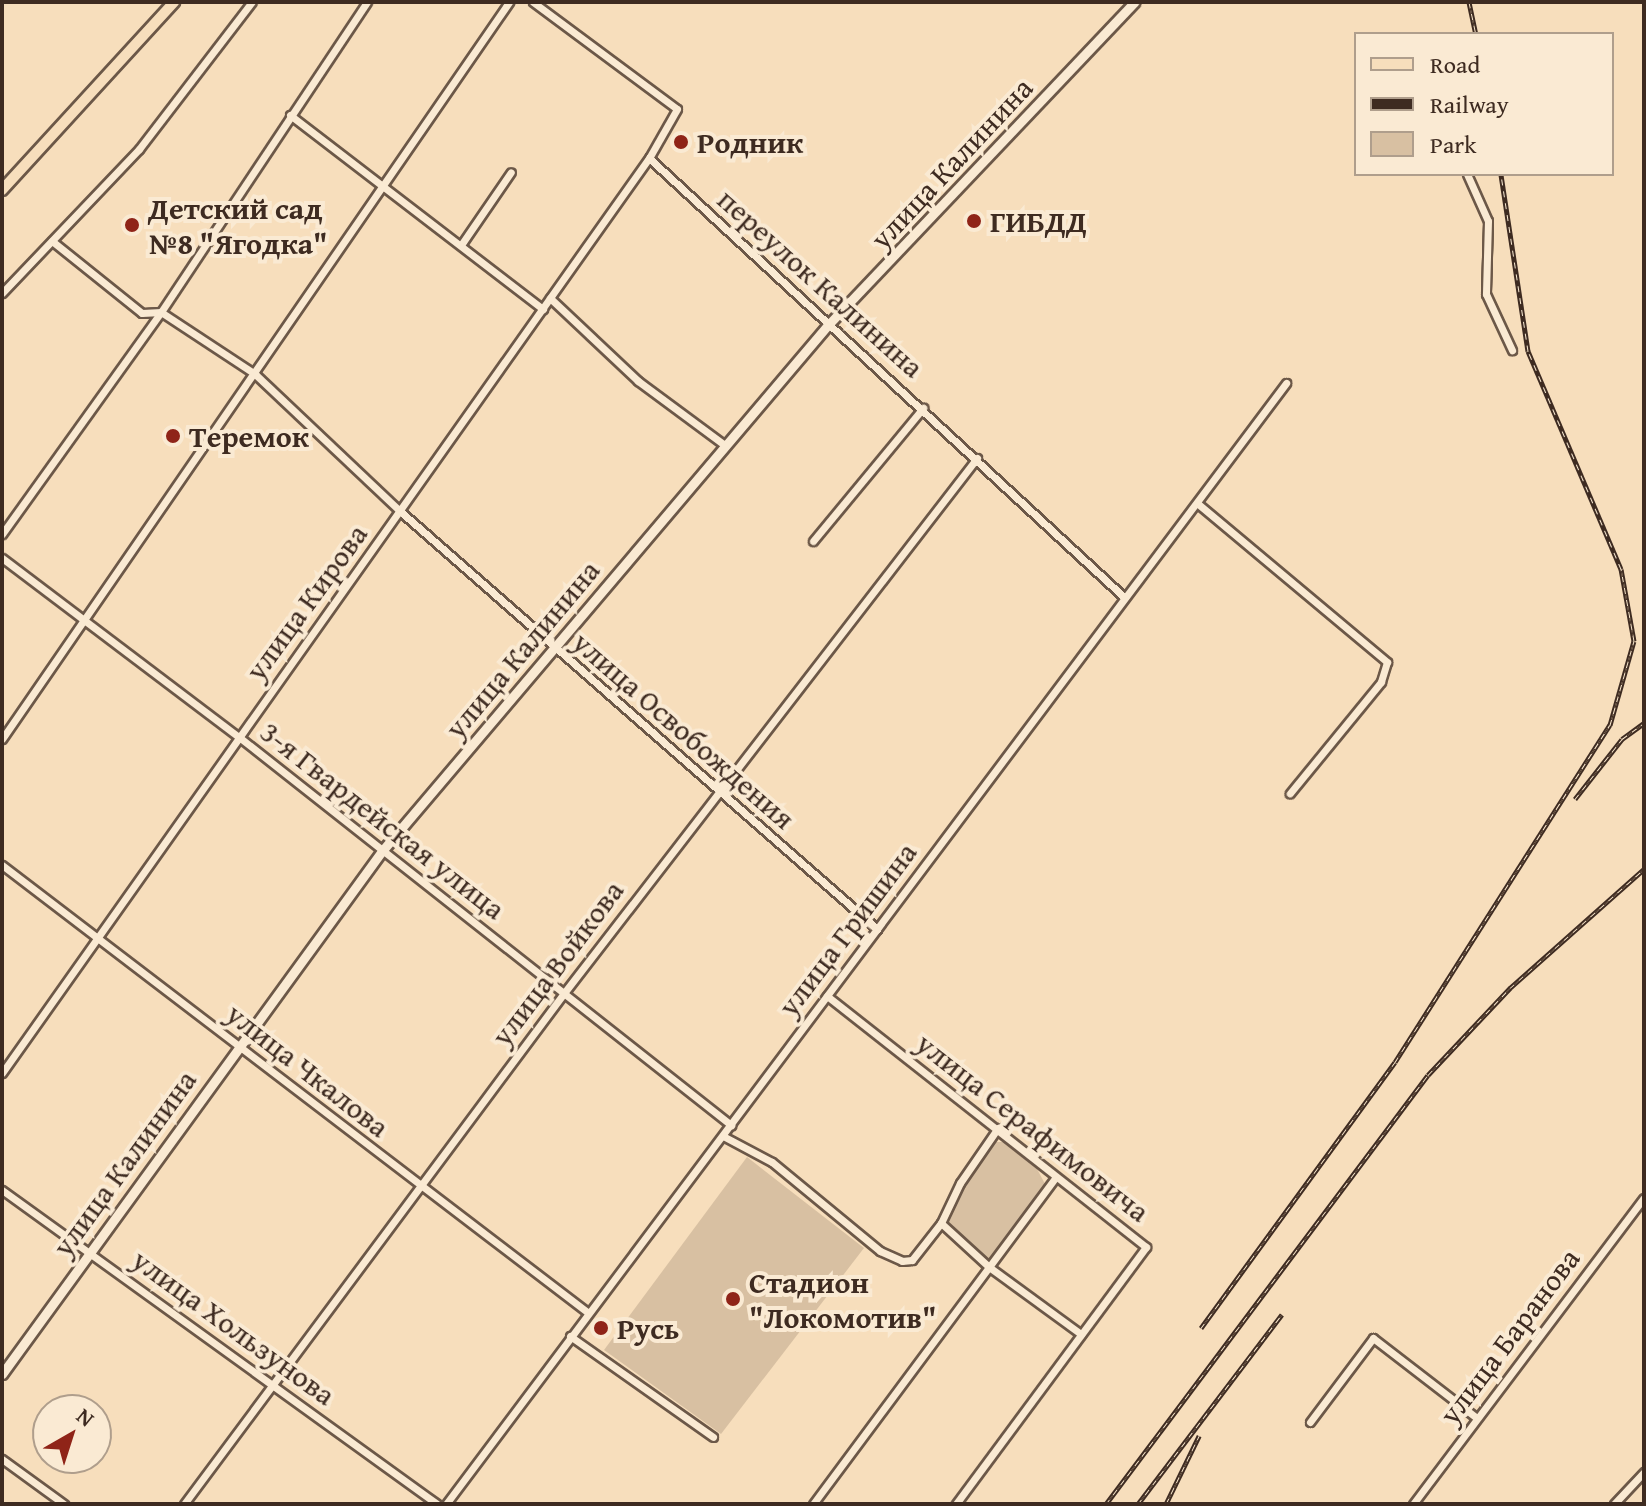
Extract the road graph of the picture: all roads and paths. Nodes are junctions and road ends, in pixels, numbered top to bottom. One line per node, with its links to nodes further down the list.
1 (174, 2): 12 (main road)
2 (252, 2): 13 (street)
3 (367, 2): 7 (street)
4 (509, 2): 11 (street)
5 (533, 2): 8 (street)
6 (1134, 2): 19 (street, улица Калинина)
7 (290, 115): 11 (street); 18 (street)
8 (649, 158): 16 (street, улица Кирова); 19 (street, переулок Калинина)
9 (511, 172): 14 (street)
10 (1468, 176): 20 (street)
11 (381, 182): 14 (street); 21 (street)
12 (2, 190)
13 (52, 241): 15 (street); 18 (street, улица Освобождения)
14 (461, 245): 17 (street)
15 (2, 293)
16 (550, 298): 17 (street, улица Кирова); 24 (street)
17 (543, 309): 27 (street, улица Кирова)
18 (161, 312): 21 (street, улица Освобождения); 28 (street)
19 (828, 325): 23 (street, переулок Калинина); 24 (street, улица Калинина)
20 (1512, 350)
21 (255, 374): 27 (street, улица Освобождения); 32 (street)
22 (1286, 383): 26 (street, улица Гришина)
23 (923, 408): 25 (street, переулок Калинина); 29 (street, переулок Калинина)
24 (726, 446): 33 (street, улица Калинина)
25 (977, 458): 31 (street, переулок Калинина); 37 (street, улица Войкова)
26 (1197, 503): 31 (street, улица Гришина); 36 (street)
27 (401, 512): 33 (street, улица Освобождения); 34 (street, улица Кирова)
28 (2, 534)
29 (813, 541)
30 (2, 558): 32 (street, 3-я Гвардейская улица)
31 (1125, 598): 40 (street, улица Гришина)
32 (87, 622): 34 (street, 3-я Гвардейская улица); 35 (street)
33 (555, 649): 37 (street, улица Освобождения); 38 (street, улица Калинина)
34 (239, 737): 38 (street, 3-я Гвардейская улица); 41 (street, улица Кирова)
35 (2, 739)
36 (1290, 793)
37 (716, 794): 40 (street, улица Освобождения); 42 (street, улица Войкова)
38 (382, 851): 42 (street, 3-я Гвардейская улица); 44 (street, улица Калинина)
39 (2, 865): 41 (street, улица Чкалова)
40 (877, 929): 43 (street, улица Гришина)
41 (98, 938): 44 (street, улица Чкалова); 45 (street, улица Кирова)
42 (564, 993): 46 (street, 3-я Гвардейская улица); 50 (street, улица Войкова)
43 (827, 996): 46 (street, улица Гришина); 47 (street, улица Серафимовича)
44 (238, 1046): 50 (street, улица Чкалова); 54 (street, улица Калинина)
45 (2, 1073)
46 (731, 1125): 48 (street, улица Гришина)
47 (998, 1128): 49 (street, улица Серафимовича); 53 (street)
48 (723, 1136): 53 (street); 56 (street, улица Гришина)
49 (1056, 1177): 55 (street); 57 (street, улица Серафимовича)
50 (419, 1186): 56 (street, улица Чкалова); 60 (street, улица Войкова)
51 (2, 1190): 54 (street, улица Хользунова)
52 (1644, 1198): 61 (street, улица Баранова)
53 (941, 1223): 55 (street)
54 (89, 1251): 59 (street, улица Калинина); 60 (street, улица Хользунова)
55 (989, 1267): 57 (street); 70 (street)
56 (587, 1312): 58 (street, улица Гришина)
57 (1081, 1334): 71 (street, улица Серафимовича)
58 (570, 1336): 63 (street); 69 (street, улица Гришина)
59 (2, 1374)
60 (271, 1385): 67 (street, улица Войкова); 68 (street, улица Хользунова)
61 (1477, 1418): 62 (street); 72 (street, улица Баранова)
62 (1310, 1422)
63 (713, 1437)
64 (2, 1459): 66 (street)
65 (1644, 1472): 73 (street)
66 (64, 1504)
67 (184, 1504)
68 (437, 1504)
69 (446, 1504)
70 (813, 1504)
71 (956, 1504)
72 (1413, 1504)
73 (1614, 1504)

